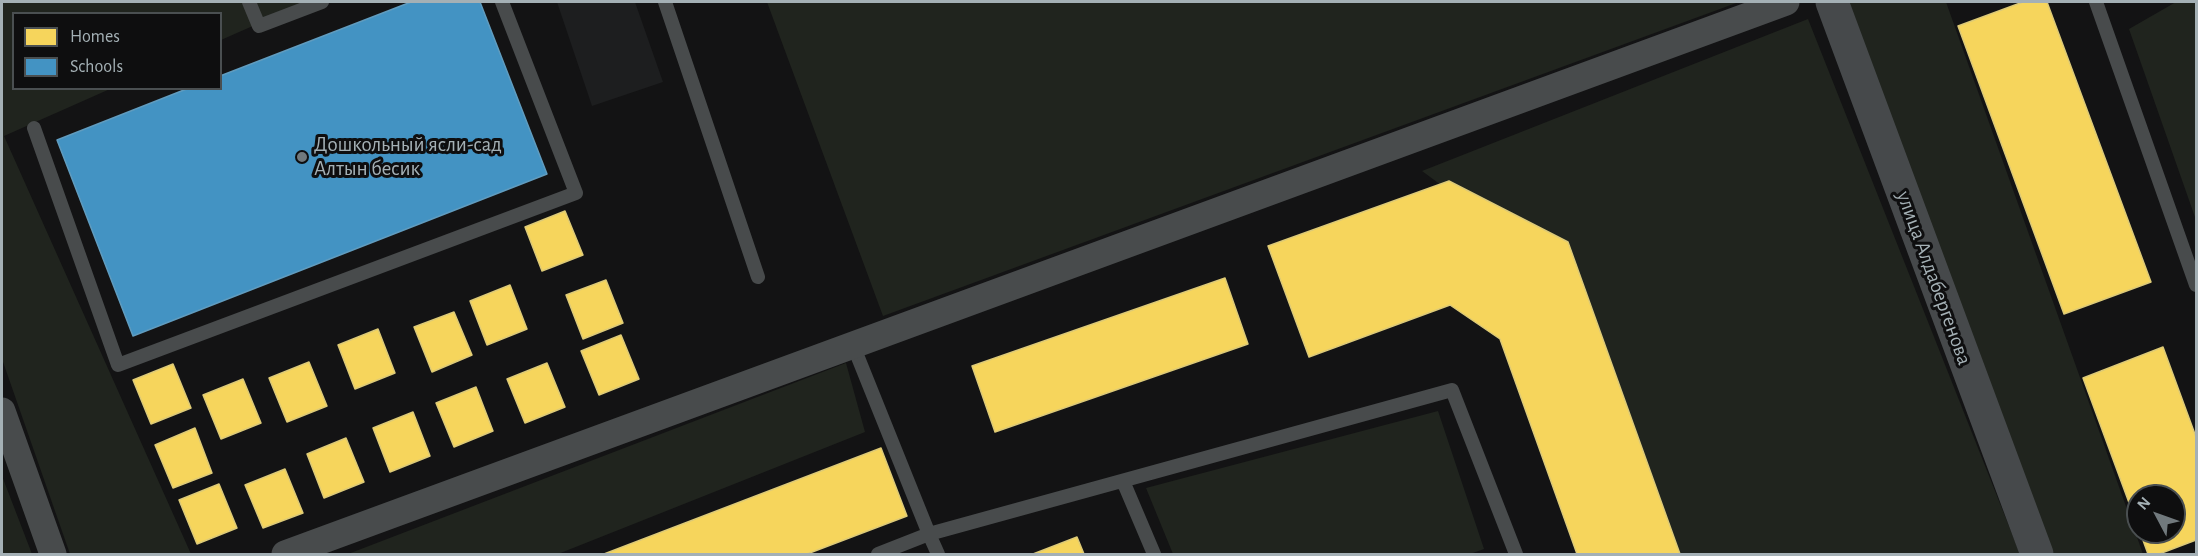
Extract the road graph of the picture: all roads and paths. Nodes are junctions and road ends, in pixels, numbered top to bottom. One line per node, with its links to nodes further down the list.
1 (249, 2): 2 (lane)
2 (322, 2)
3 (502, 2): 8 (lane)
4 (665, 2): 9 (lane)
5 (1786, 2): 11 (street)
6 (1832, 2): 21 (street, улица Алдабергенова)
7 (2096, 2): 10 (lane)
8 (34, 128)
9 (758, 277)
10 (2196, 285)
11 (853, 345): 14 (lane); 16 (street)
12 (2, 411): 15 (street)
13 (1123, 481): 14 (lane); 19 (lane); 20 (lane)
14 (929, 534): 17 (lane); 18 (lane)
15 (53, 555)
16 (285, 555)
17 (878, 555)
18 (938, 555)
19 (1154, 555)
20 (1516, 555)
21 (2037, 555)

